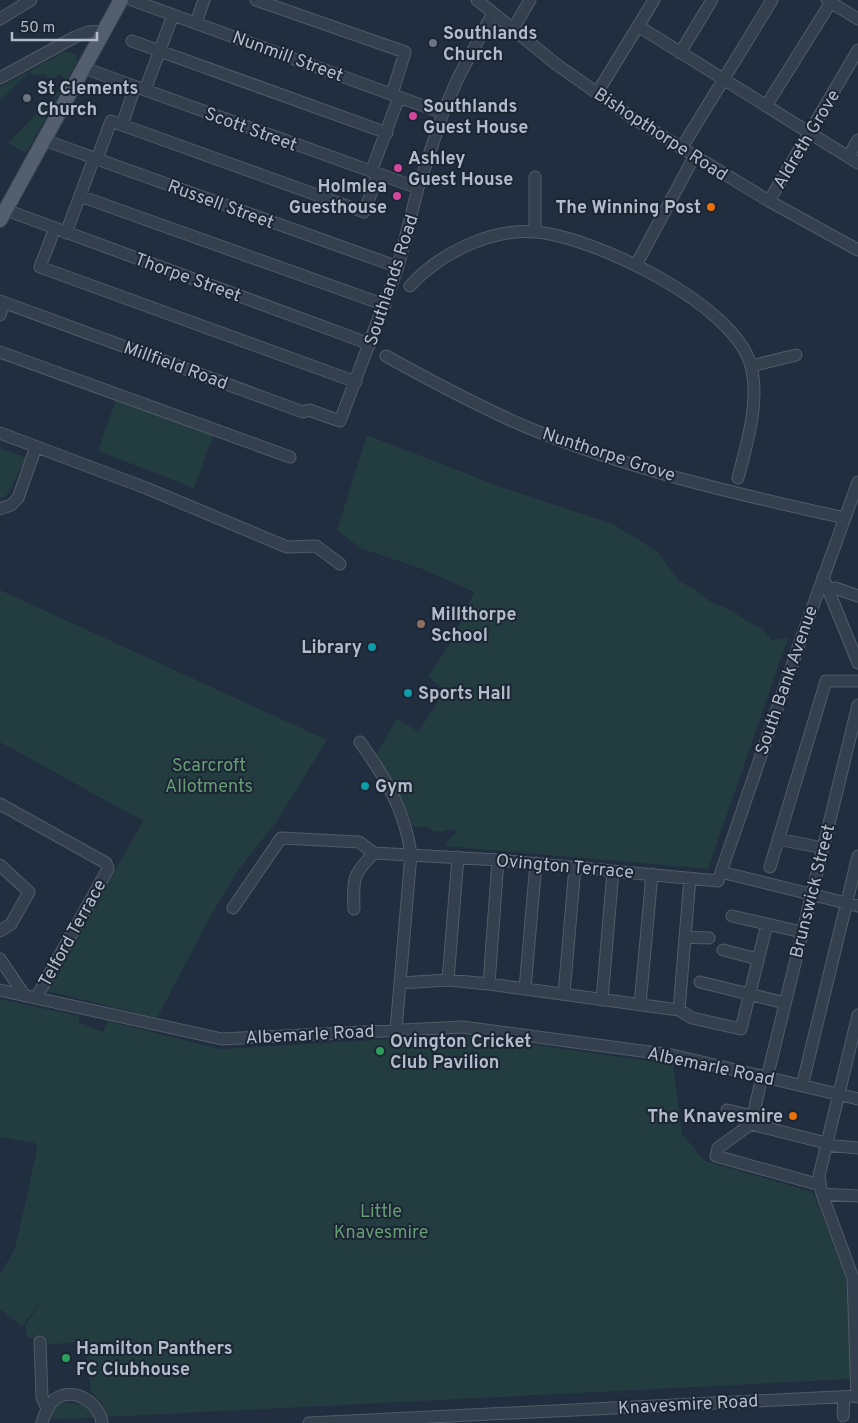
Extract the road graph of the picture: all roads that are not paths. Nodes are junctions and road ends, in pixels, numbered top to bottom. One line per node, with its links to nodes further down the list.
1 (31, 0): 14 (street)
2 (121, 0): 19 (main road)
3 (132, 0): 13 (street, Nunmill Street)
4 (204, 0): 16 (street)
5 (256, 0): 29 (street)
6 (477, 0): 12 (street, Bishopthorpe Road)
7 (530, 0): 18 (street)
8 (654, 0): 17 (street)
9 (712, 0): 23 (street)
10 (772, 0): 26 (street)
11 (829, 1): 15 (street); 30 (street)
12 (493, 12): 18 (street, Bishopthorpe Road); 31 (street, Southlands Road)
13 (173, 15): 16 (street, Nunmill Street); 22 (street)
14 (0, 19)
15 (858, 19)
16 (196, 23): 29 (street, Nunmill Street)
17 (638, 26): 23 (street); 28 (street)
18 (513, 30): 28 (street, Bishopthorpe Road)
19 (105, 31): 24 (main road); 25 (street)
20 (132, 41): 22 (street)
21 (858, 50): 34 (street, Aldreth Grove)
22 (159, 51): 27 (street); 33 (street)
23 (680, 53): 26 (street)
24 (84, 68): 27 (street, Scott Street); 35 (main road)
25 (0, 78)
26 (724, 80): 30 (street); 37 (street)
27 (140, 89): 32 (street); 42 (street, Scott Street)
28 (596, 93): 37 (street, Bishopthorpe Road)
29 (396, 96): 31 (street, Nunmill Street); 33 (street)
30 (766, 106): 34 (street)
31 (443, 113): 45 (street, Southlands Road)
32 (122, 125): 39 (street); 42 (street)
33 (387, 133): 42 (street)
34 (809, 133): 40 (street); 47 (street, Aldreth Grove)
35 (44, 140): 39 (street, Russell Street); 48 (main road)
36 (858, 140): 40 (street)
37 (681, 149): 38 (street, Bishopthorpe Road)
38 (694, 157): 41 (street); 47 (street, Bishopthorpe Road)
39 (96, 158): 46 (street); 54 (street, Russell Street)
40 (853, 160)
41 (687, 173): 44 (street); 53 (street)
42 (375, 174): 45 (street, Scott Street)
43 (535, 177): 50 (street)
44 (693, 184)
45 (418, 188): 54 (street, Southlands Road)
46 (80, 196): 51 (street); 57 (street)
47 (769, 201): 52 (street, Bishopthorpe Road)
48 (3, 215): 49 (street, Thorpe Street)
49 (54, 228): 51 (street, Thorpe Street); 64 (street)
50 (535, 232): 53 (street); 55 (street)
51 (66, 233): 59 (street, Thorpe Street)
52 (856, 245)
53 (636, 265): 63 (street)
54 (398, 268): 57 (street, Southlands Road)
55 (410, 286)
56 (2, 302): 58 (street); 65 (street, Millfield Road)
57 (385, 305): 59 (street, Southlands Road)
58 (0, 315)
59 (370, 344): 64 (street, Southlands Road)
60 (0, 352): 68 (street)
61 (796, 355): 63 (street)
62 (386, 356): 72 (street, Nunthorpe Grove)
63 (751, 366): 69 (street)
64 (356, 382): 65 (street, Southlands Road)
65 (345, 409)
66 (0, 433): 67 (street)
67 (36, 447): 71 (street); 73 (street)
68 (290, 457)
69 (738, 478)
70 (858, 482): 72 (street, South Bank Avenue)
71 (0, 509)
72 (845, 518): 74 (street, South Bank Avenue)
73 (340, 564)
74 (823, 577): 75 (street); 97 (street, South Bank Avenue)
75 (828, 590): 76 (street); 77 (street)
76 (858, 596)
77 (844, 630): 78 (street); 79 (street)
78 (858, 635)
79 (858, 663)
80 (858, 681): 84 (street)
81 (858, 705): 85 (street, Brunswick Street)
82 (360, 742): 87 (street)
83 (0, 804): 120 (street, Telford Terrace)
84 (778, 839): 85 (street); 94 (street)
85 (822, 848): 99 (street, Brunswick Street)
86 (374, 853): 87 (street, Ovington Terrace); 101 (street); 102 (street)
87 (411, 854): 89 (street, Ovington Terrace); 114 (street)
88 (858, 856): 100 (street)
89 (458, 857): 90 (street, Ovington Terrace); 112 (street)
90 (498, 860): 91 (street, Ovington Terrace); 115 (street)
91 (536, 863): 93 (street, Ovington Terrace); 116 (street)
92 (0, 865): 105 (street)
93 (575, 867): 95 (street, Ovington Terrace); 118 (street)
94 (770, 867)
95 (613, 870): 96 (street, Ovington Terrace); 121 (street)
96 (652, 874): 98 (street, Ovington Terrace); 123 (street)
97 (720, 877): 98 (street, Ovington Terrace); 99 (street, Ovington Terrace)
98 (690, 878): 107 (street)
99 (811, 895): 100 (street, Ovington Terrace); 106 (street, Brunswick Street)
100 (852, 905): 128 (street)
101 (233, 908)
102 (354, 909)
103 (732, 916): 104 (street)
104 (767, 924): 106 (street); 110 (street)
105 (0, 931)
106 (802, 932): 122 (street, Brunswick Street)
107 (685, 937): 108 (street); 124 (street)
108 (709, 938)
109 (723, 950): 110 (street)
110 (758, 958): 119 (street)
111 (0, 959): 120 (street)
112 (448, 980): 114 (street); 115 (street)
113 (700, 982): 119 (street)
114 (400, 983): 126 (street)
115 (489, 984): 116 (street)
116 (525, 989): 118 (street)
117 (0, 990): 120 (street, Albemarle Road)
118 (564, 994): 121 (street)
119 (749, 994): 122 (street); 124 (street)
120 (30, 997): 126 (street, Albemarle Road)
121 (602, 1000): 123 (street)
122 (785, 1003): 127 (street, Brunswick Street)
123 (640, 1005): 124 (street)
124 (679, 1010)
125 (858, 1015): 129 (street)
126 (396, 1030): 127 (street, Albemarle Road)
127 (764, 1077): 128 (street, Albemarle Road); 132 (street, Brunswick Street)
128 (802, 1086): 129 (street, Albemarle Road)
129 (838, 1094): 130 (street, Albemarle Road); 133 (street)
130 (858, 1100)
131 (726, 1110): 132 (street)
132 (752, 1120): 133 (street); 135 (street)
133 (826, 1144): 134 (street); 135 (street)
134 (858, 1148)
135 (821, 1190): 136 (street); 137 (street)
136 (858, 1196)
137 (856, 1278): 139 (street)
138 (40, 1342): 141 (street)
139 (858, 1396): 140 (street, Knavesmire Road)
140 (844, 1397): 142 (street); 145 (street, Knavesmire Road)
141 (47, 1409): 143 (street); 144 (street)
142 (843, 1416)
143 (42, 1423)
144 (102, 1423)
145 (309, 1423)

